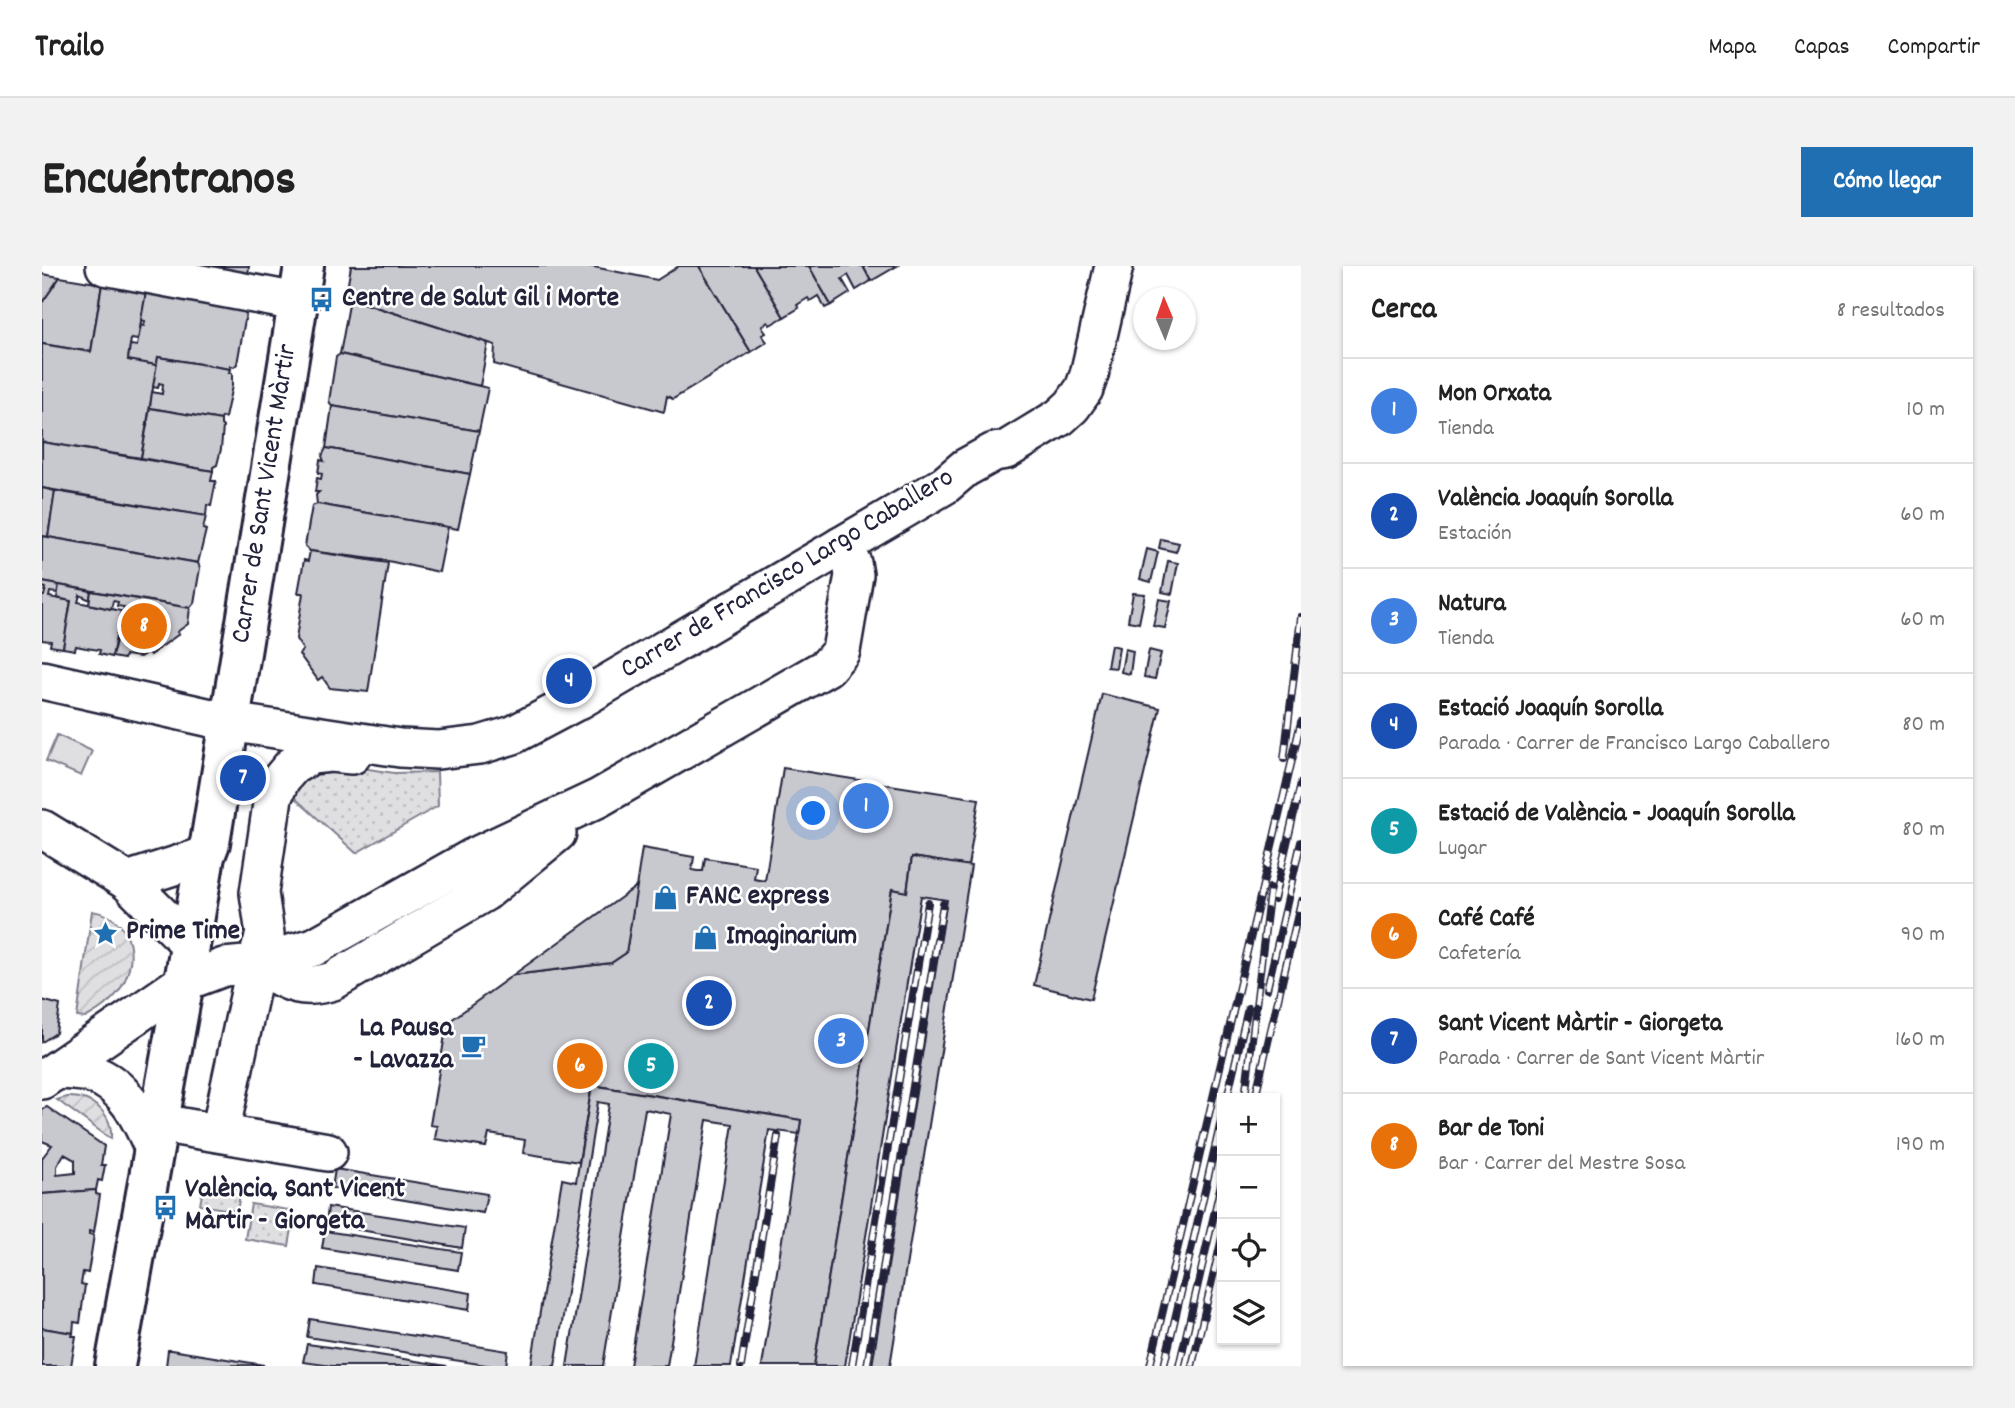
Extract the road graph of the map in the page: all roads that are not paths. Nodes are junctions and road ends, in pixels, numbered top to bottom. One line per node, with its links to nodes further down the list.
1 (105, 266): 3 (street)
2 (1114, 266): 4 (street, Carrer de Francisco Largo Caballero)
3 (300, 284): 6 (main road, Carrer de Sant Vicent Màrtir)
4 (841, 546): 7 (street, Carrer de Francisco Largo Caballero); 12 (street)
5 (42, 680): 6 (street, Carrer de Francisco Largo Caballero)
6 (229, 722): 7 (street, Carrer de Francisco Largo Caballero); 9 (main road, Carrer de Sant Vicent Màrtir)
7 (480, 745): 12 (street)
8 (42, 829): 10 (street)
9 (197, 859): 10 (street); 11 (main road, Carrer de Sant Vicent Màrtir)
10 (127, 881): 11 (street)
11 (184, 937): 13 (main road, Carrer de Sant Vicent Màrtir)
12 (256, 964): 13 (street); 15 (street)
13 (184, 982): 14 (street); 16 (main road, Carrer de Sant Vicent Màrtir)
14 (51, 1075): 16 (street)
15 (220, 1133): 16 (street); 17 (street)
16 (157, 1136): 18 (main road, Carrer de Sant Vicent Màrtir)
17 (328, 1152)
18 (116, 1366)

